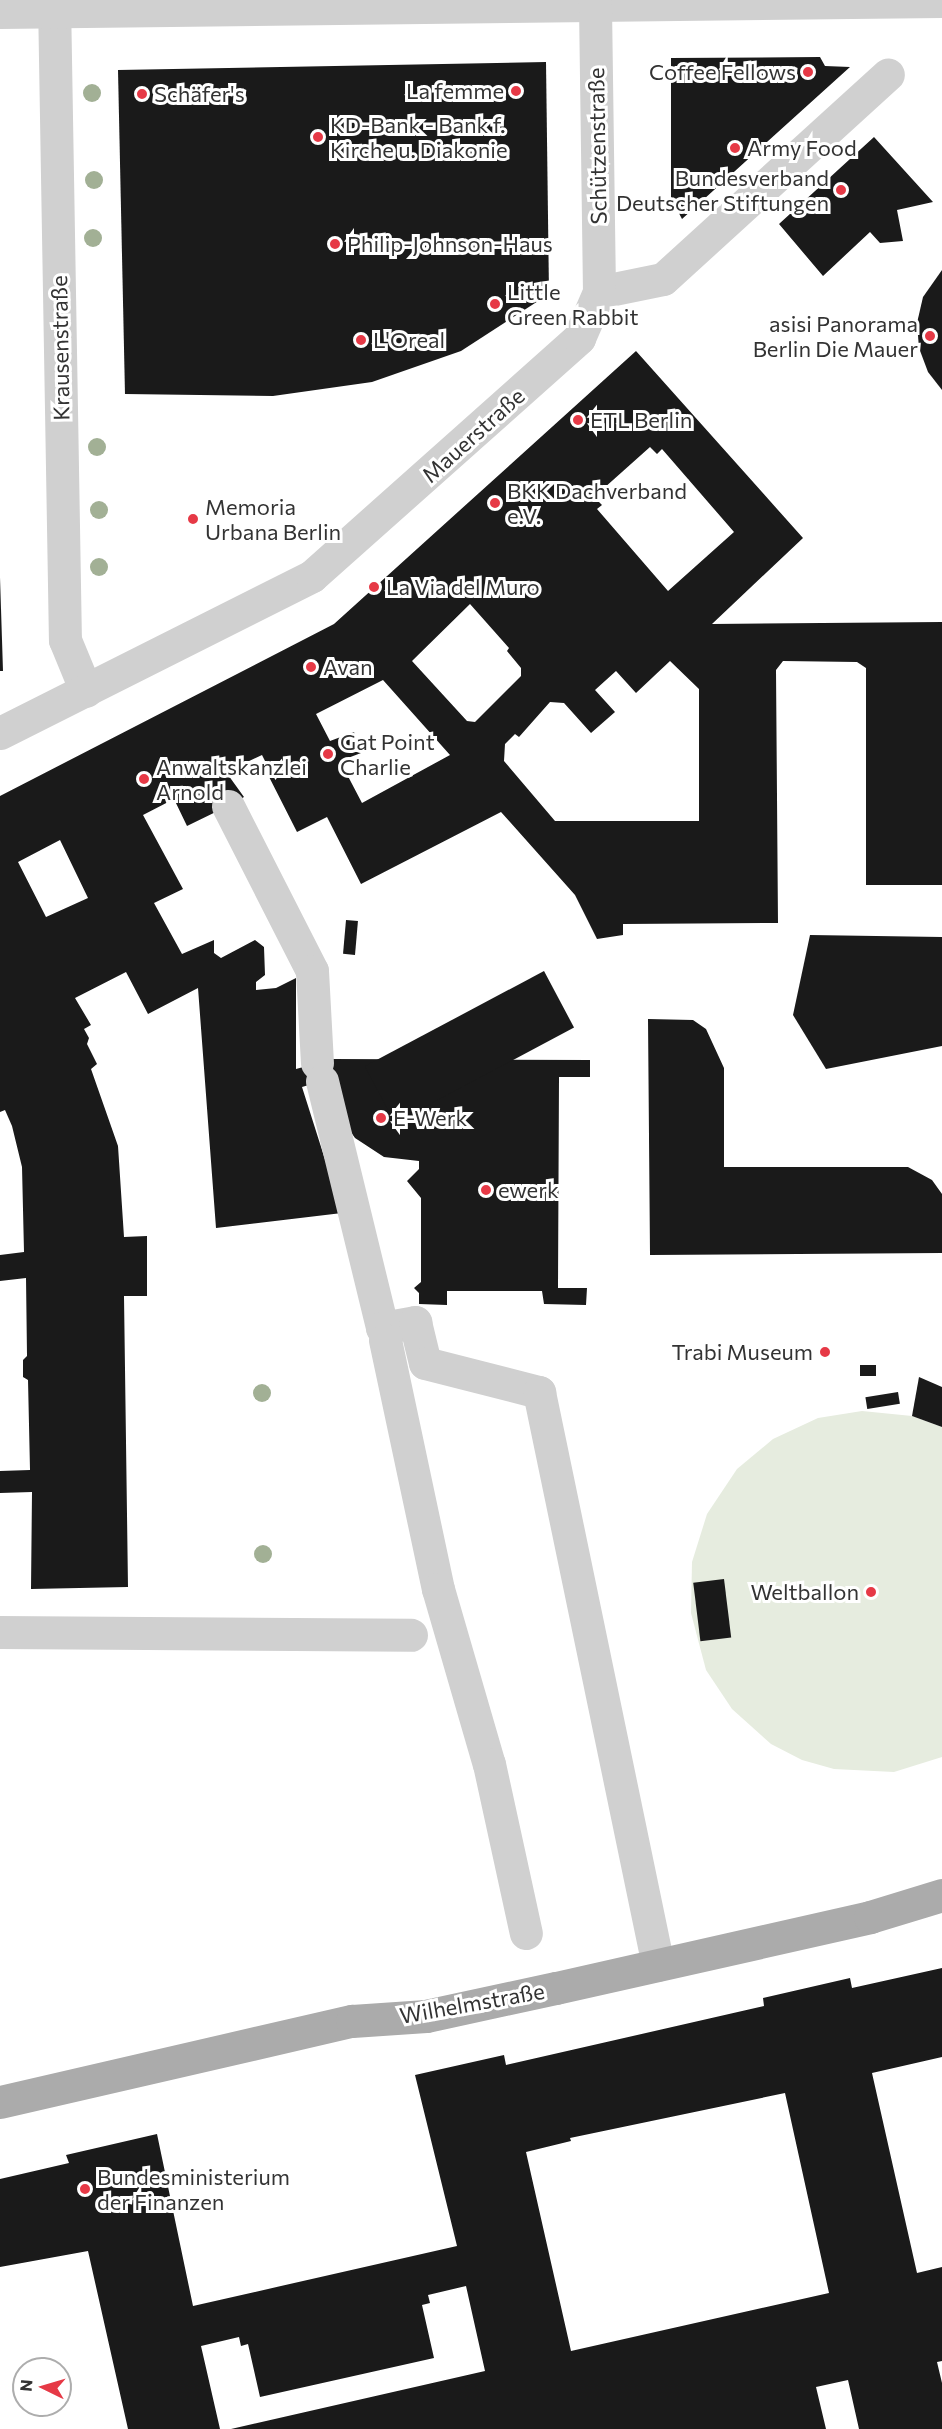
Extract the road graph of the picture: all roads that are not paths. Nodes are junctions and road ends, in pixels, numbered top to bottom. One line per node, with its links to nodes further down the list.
1 (942, 1): 2 (street)
2 (595, 2): 3 (street); 6 (street, Schützenstraße)
3 (54, 5): 4 (street); 7 (street, Krausenstraße)
4 (0, 12)
5 (888, 74): 6 (street)
6 (599, 292): 7 (street, Mauerstraße)
7 (86, 691): 8 (street, Mauerstraße)
8 (0, 734)
9 (228, 806): 15 (street)
10 (385, 1340): 14 (street)
11 (0, 1632): 12 (street)
12 (411, 1635)
13 (942, 1895): 15 (main road, Wilhelmstraße)
14 (526, 1933)
15 (658, 1965): 16 (main road, Wilhelmstraße)
16 (0, 2102)

